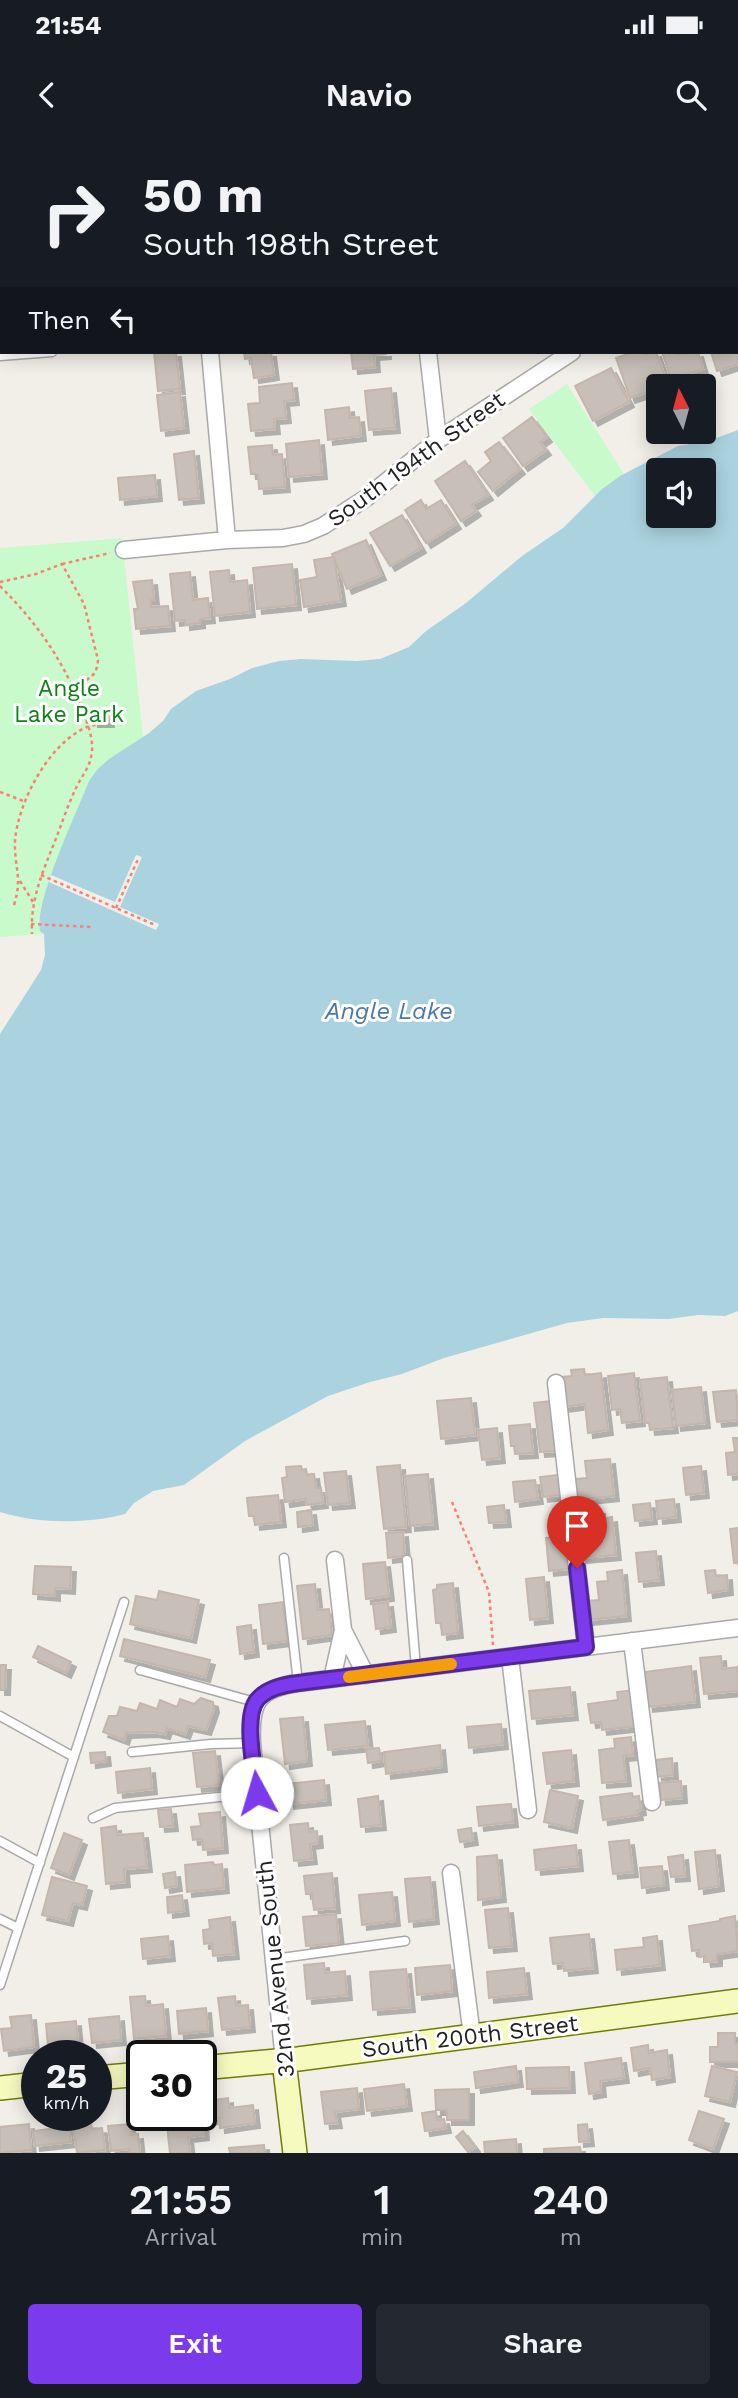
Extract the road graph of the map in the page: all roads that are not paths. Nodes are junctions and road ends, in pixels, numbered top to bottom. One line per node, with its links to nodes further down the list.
1 (26, 354): 5 (lane)
2 (210, 354): 7 (street)
3 (428, 354): 6 (street)
4 (569, 354): 6 (street, South 194th Street)
5 (0, 356)
6 (438, 440): 7 (street, South 194th Street)
7 (227, 540): 8 (street, South 194th Street)
8 (124, 550)
9 (556, 1383): 17 (street)
10 (284, 1558): 23 (lane)
11 (335, 1560): 15 (street)
12 (407, 1560): 19 (lane)
13 (124, 1602): 28 (lane)
14 (738, 1628): 16 (street)
15 (343, 1630): 21 (street); 22 (street)
16 (632, 1641): 17 (street); 30 (street)
17 (586, 1647): 18 (street)
18 (502, 1658): 19 (street); 31 (street)
19 (416, 1668): 21 (street)
20 (140, 1670): 24 (lane)
21 (366, 1675): 22 (street)
22 (332, 1679): 23 (street)
23 (298, 1683): 24 (street)
24 (255, 1702): 26 (street, 32nd Avenue South)
25 (0, 1716): 28 (lane)
26 (252, 1743): 27 (lane); 29 (street, 32nd Avenue South)
27 (132, 1752)
28 (74, 1757): 34 (lane)
29 (257, 1793): 32 (lane); 39 (street, 32nd Avenue South)
30 (652, 1802)
31 (527, 1810)
32 (93, 1818)
33 (0, 1841): 34 (lane)
34 (40, 1863): 37 (lane)
35 (451, 1873): 42 (street)
36 (0, 1919): 37 (lane)
37 (18, 1928): 40 (lane)
38 (405, 1941): 39 (lane)
39 (274, 1959): 43 (street, 32nd Avenue South)
40 (0, 1985)
41 (738, 2001): 42 (main road, South 200th Street)
42 (472, 2036): 43 (main road, South 200th Street)
43 (285, 2061): 44 (main road, South 200th Street); 47 (main road, 32nd Avenue South)
44 (217, 2067)
45 (21, 2086): 46 (main road)
46 (0, 2088)
47 (295, 2153)

